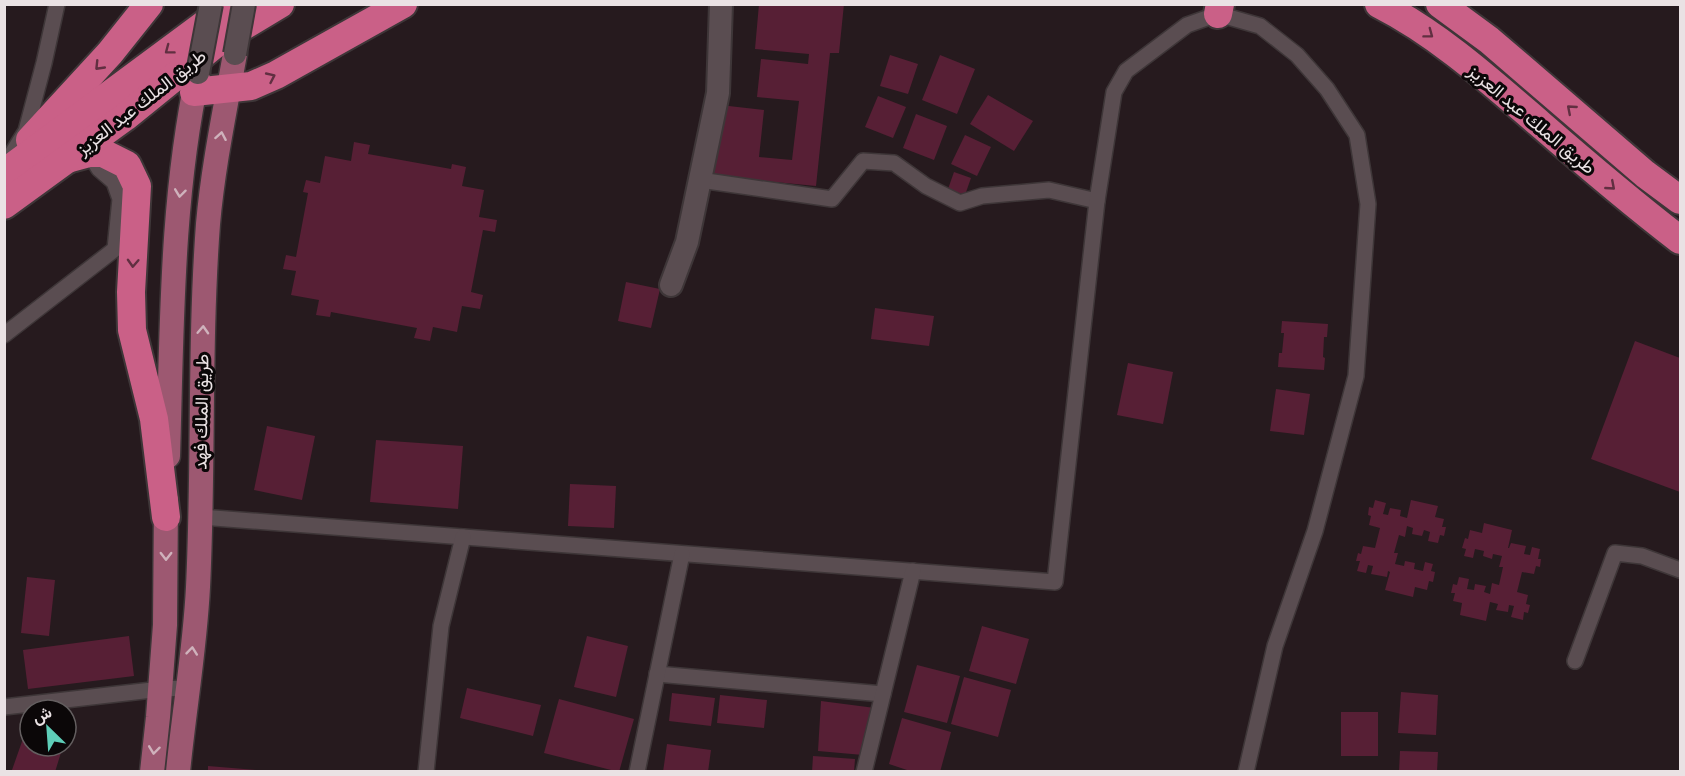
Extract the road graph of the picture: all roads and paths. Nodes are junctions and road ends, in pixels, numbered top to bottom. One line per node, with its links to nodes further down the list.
1 (57, 4): 16 (street)
2 (149, 4): 16 (highway, one-way to 16)
3 (210, 4): 13 (street, bridge)
4 (232, 4): 16 (highway, طريق الملك عبد العزيز, one-way to 16)
5 (244, 4): 12 (street, bridge)
6 (280, 4): 15 (highway, طريق الملك عبد العزيز)
7 (404, 4): 14 (highway, one-way to 7)
8 (721, 4): 17 (street)
9 (1379, 4): 21 (highway, طريق الملك عبد العزيز, one-way to 21)
10 (1445, 6): 18 (highway, طريق الملك عبد العزيز, one-way to 10)
11 (1219, 9): 19 (street); 41 (street)
12 (235, 54): 14 (main road, طريق الملك فهد)
13 (196, 83): 14 (highway); 24 (main road, طريق الملك فهد, one-way to 24)
14 (228, 90): 25 (main road, طريق الملك فهد, one-way to 14)
15 (78, 156): 20 (highway, طريق الملك عبد العزيز); 23 (street); 24 (highway, one-way to 24)
16 (4, 169)
17 (700, 180): 19 (street); 22 (street)
18 (1680, 200)
19 (1097, 201): 29 (street)
20 (4, 205)
21 (1680, 240)
22 (671, 285)
23 (4, 335)
24 (166, 517): 33 (main road, طريق الملك فهد, one-way to 33)
25 (201, 517): 26 (street); 32 (main road, طريق الملك فهد, one-way to 25)
26 (463, 537): 27 (street); 38 (street)
27 (682, 554): 29 (street); 31 (street)
28 (1680, 570): 30 (street)
29 (913, 571): 34 (street)
30 (1575, 661)
31 (657, 674): 34 (street); 39 (street)
32 (187, 688): 33 (street); 37 (main road, طريق الملك فهد)
33 (161, 689): 35 (street); 36 (main road, طريق الملك فهد, one-way to 36)
34 (883, 694): 40 (street)
35 (4, 707)
36 (152, 771)
37 (178, 771)
38 (426, 771)
39 (637, 771)
40 (864, 771)
41 (1246, 771)

